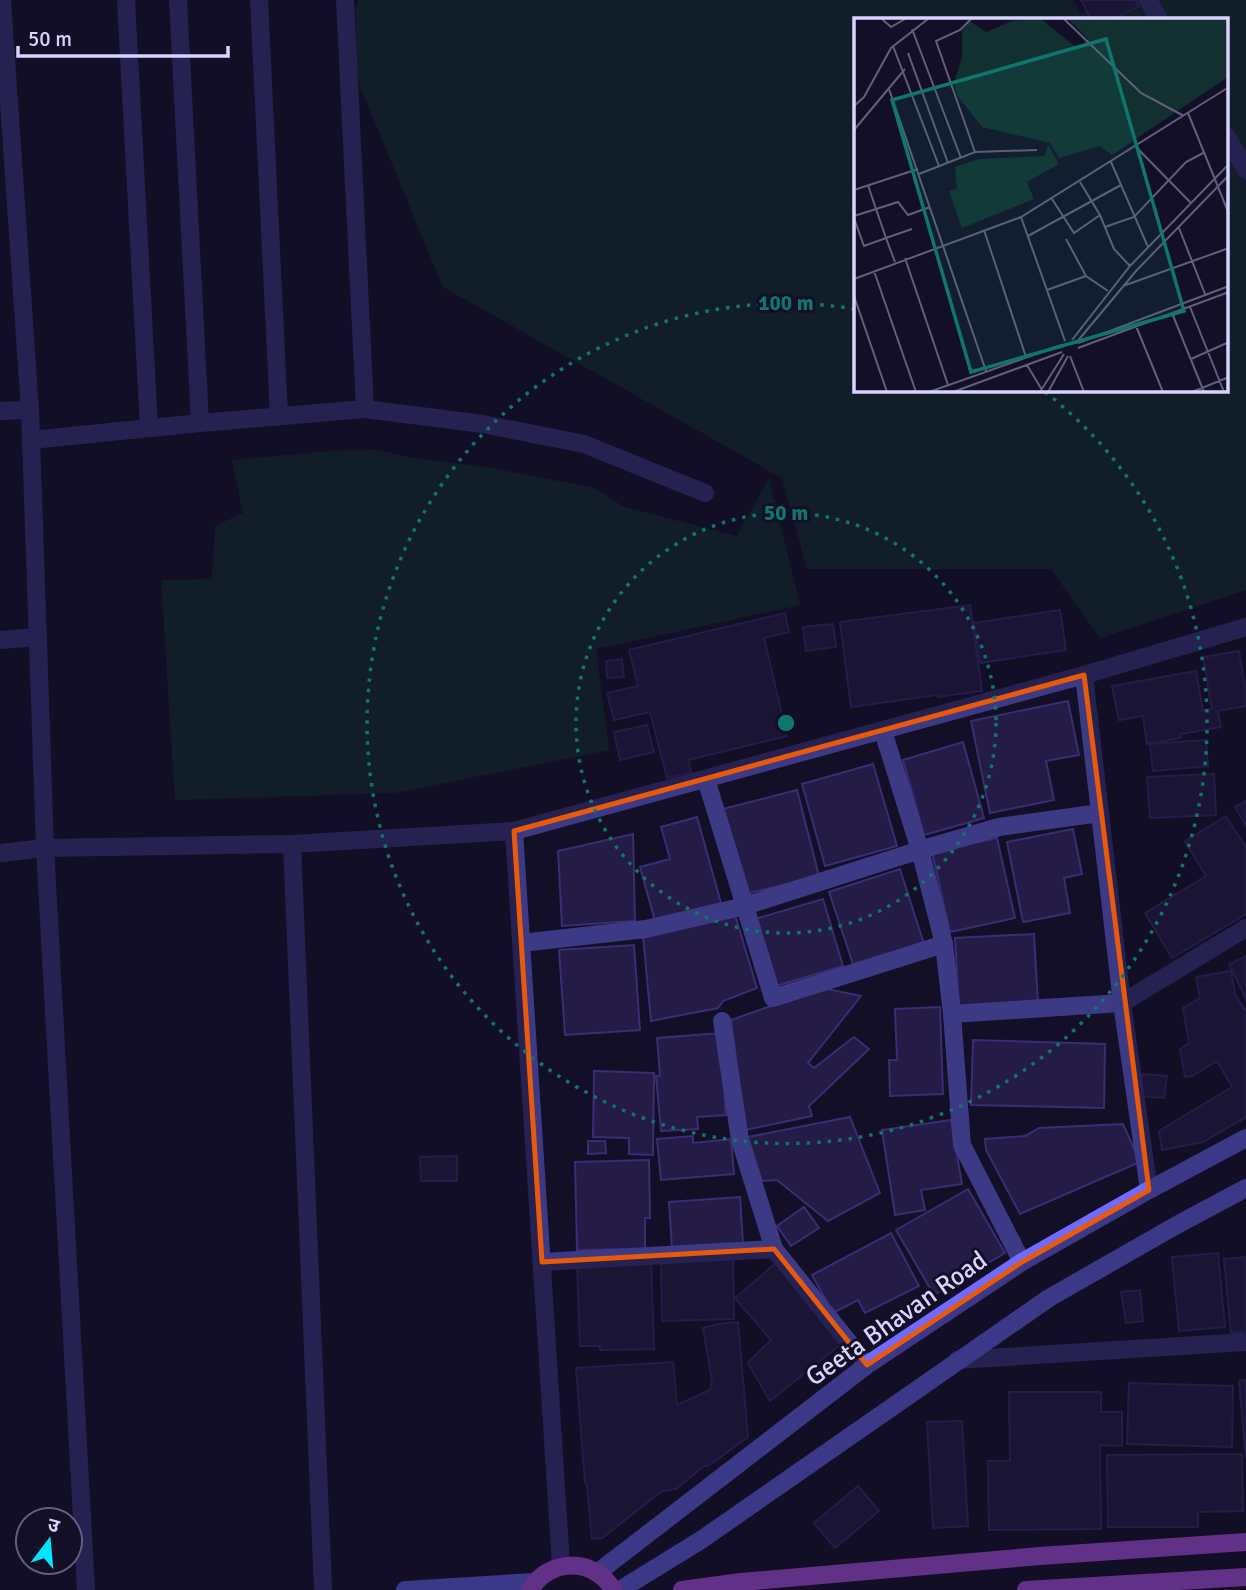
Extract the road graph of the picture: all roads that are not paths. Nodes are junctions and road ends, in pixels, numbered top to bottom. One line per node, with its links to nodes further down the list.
1 (2, 0): 11 (street)
2 (127, 0): 15 (street)
3 (178, 0): 14 (street)
4 (259, 0): 13 (street)
5 (345, 0): 10 (street)
6 (1148, 0): 7 (street)
7 (1158, 18)
8 (1228, 140): 9 (street)
9 (1246, 170)
10 (365, 409): 13 (street); 17 (street)
11 (30, 410): 12 (street); 16 (street)
12 (0, 411)
13 (279, 416): 14 (street)
14 (200, 423): 15 (street)
15 (149, 428): 16 (street)
16 (31, 440): 19 (street)
17 (705, 493)
18 (1245, 631): 21 (street)
19 (38, 637): 20 (street); 27 (street)
20 (0, 639)
21 (1084, 675): 22 (street); 24 (street)
22 (883, 731): 23 (street); 28 (street)
23 (706, 779): 25 (street); 30 (street)
24 (1100, 813): 28 (street); 34 (street)
25 (514, 831): 26 (street); 32 (street)
26 (292, 844): 27 (street); 53 (street)
27 (45, 848): 29 (street); 52 (street)
28 (920, 850): 30 (street); 33 (street)
29 (0, 853)
30 (745, 906): 32 (street); 33 (street)
31 (1246, 928): 34 (street)
32 (521, 943): 41 (street)
33 (944, 944): 35 (street)
34 (1122, 1003): 35 (street); 39 (street)
35 (952, 1014): 42 (street)
36 (722, 1021): 40 (street)
37 (1246, 1138): 39 (main road, Geeta Bhavan Road)
38 (1246, 1188): 44 (main road)
39 (1149, 1190): 42 (main road, Geeta Bhavan Road)
40 (774, 1249): 41 (street); 45 (street)
41 (542, 1262): 47 (street)
42 (1023, 1262): 45 (main road, Geeta Bhavan Road)
43 (1246, 1342): 44 (street)
44 (957, 1360): 56 (main road)
45 (867, 1365): 48 (main road, Geeta Bhavan Road)
46 (1246, 1542): 57 (main road)
47 (561, 1565): 48 (main road); 50 (main road)
48 (597, 1573): 55 (main road)
49 (1246, 1577): 51 (main road)
50 (532, 1586): 54 (main road)
51 (1177, 1586): 58 (main road)
52 (86, 1590)
53 (323, 1590)
54 (405, 1590)
55 (613, 1590)
56 (620, 1590)
57 (682, 1590)
58 (1026, 1590)

